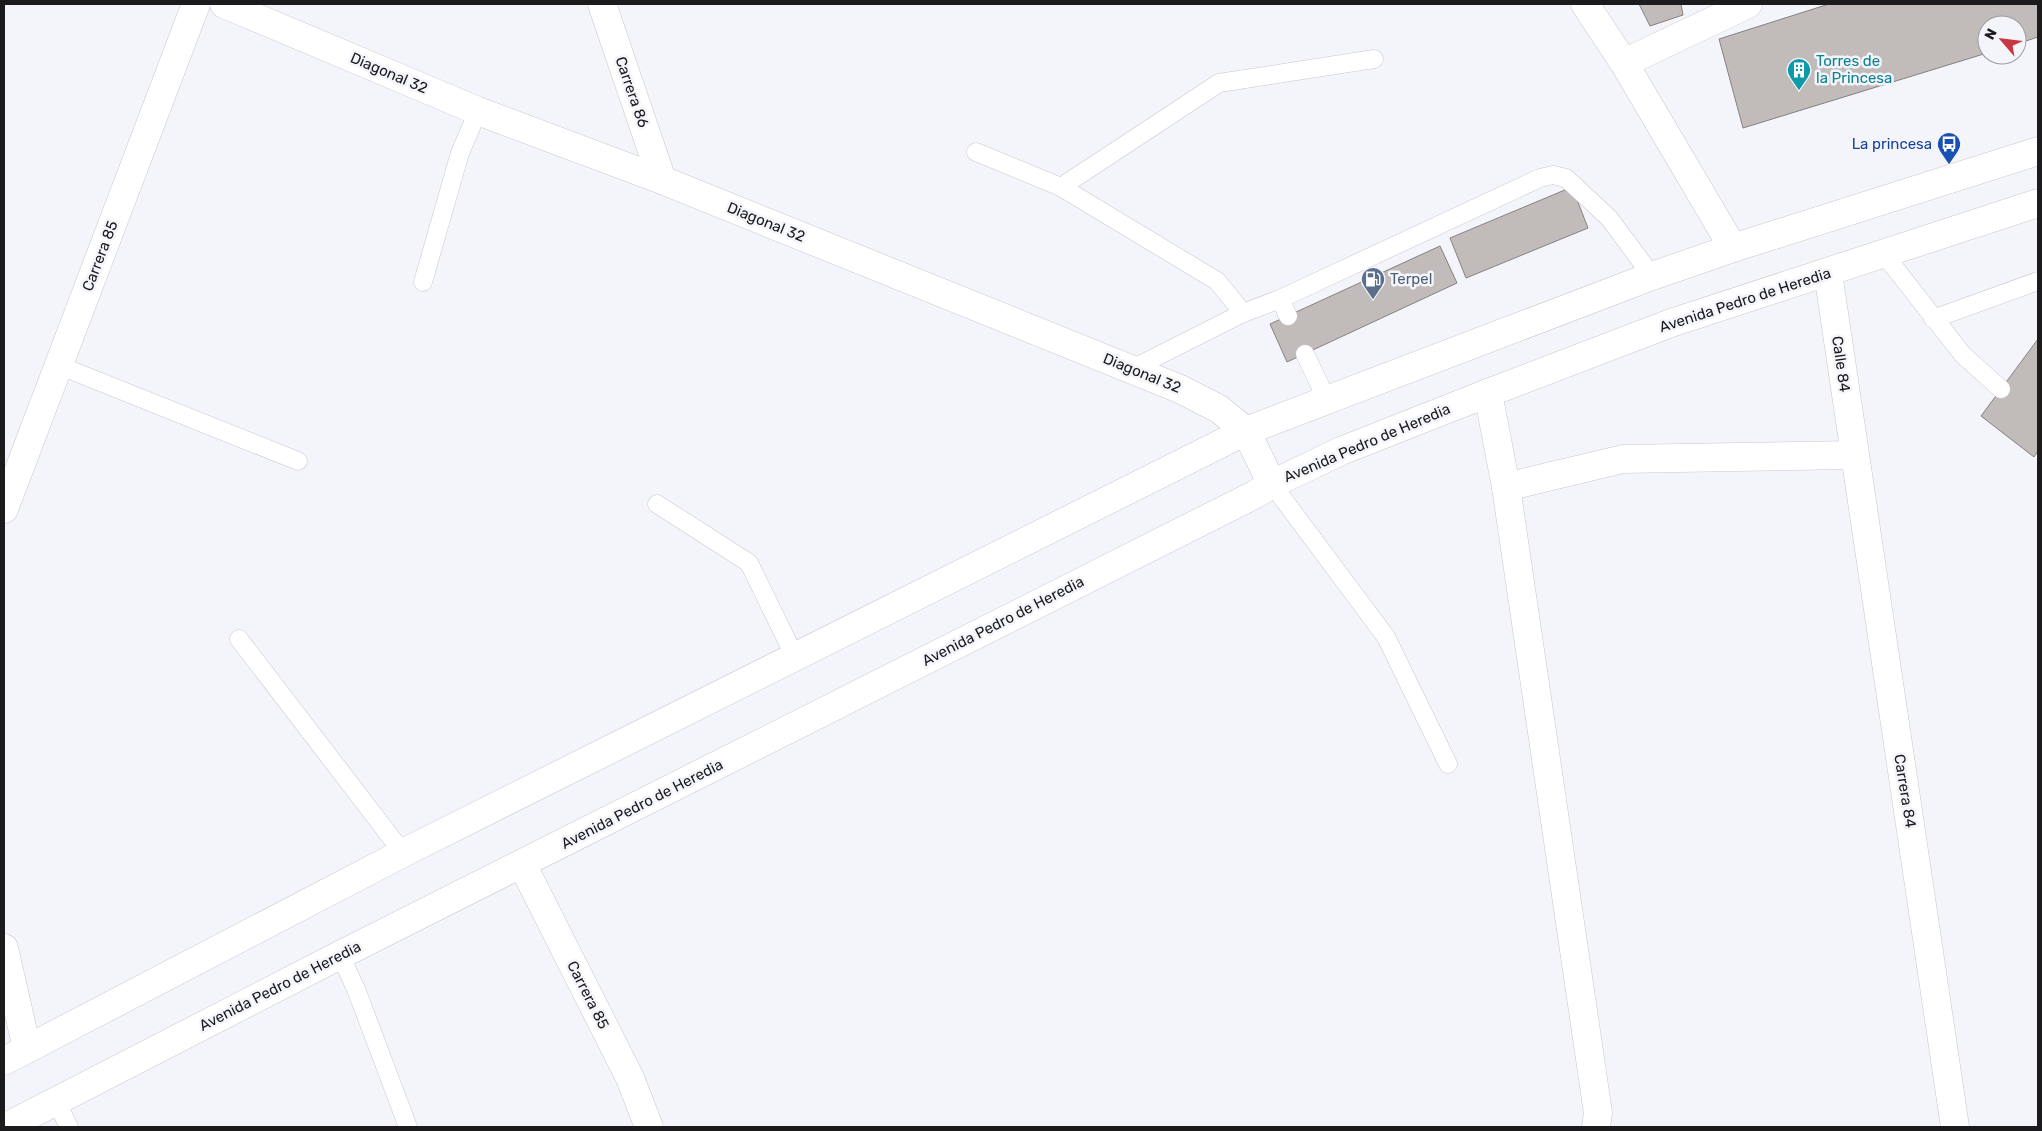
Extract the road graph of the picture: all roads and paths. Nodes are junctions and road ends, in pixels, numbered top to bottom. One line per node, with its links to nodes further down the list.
1 (196, 4): 25 (main road, Carrera 85)
2 (224, 4): 8 (main road, Diagonal 32)
3 (602, 4): 11 (main road, Carrera 86)
4 (1585, 4): 7 (main road)
5 (1748, 4): 7 (main road)
6 (1374, 59): 12 (lane)
7 (1624, 63): 14 (main road)
8 (478, 111): 11 (main road, Diagonal 32); 19 (lane)
9 (2038, 151): 14 (main road)
10 (976, 152): 12 (lane)
11 (662, 180): 26 (main road, Diagonal 32)
12 (1061, 187): 21 (lane)
13 (2038, 203): 15 (main road, Avenida Pedro de Heredia)
14 (1733, 248): 17 (main road)
15 (1883, 254): 16 (main road, Avenida Pedro de Heredia); 23 (lane)
16 (1828, 273): 28 (main road, Avenida Pedro de Heredia); 31 (main road, Calle 84)
17 (1652, 276): 20 (lane); 29 (main road)
18 (2038, 281): 23 (lane)
19 (423, 282)
20 (1280, 299): 21 (lane); 22 (lane)
21 (1243, 313): 26 (lane)
22 (1288, 316)
23 (1933, 318): 27 (lane)
24 (1305, 354): 29 (lane)
25 (58, 365): 32 (lane); 36 (main road, Carrera 85)
26 (1132, 369): 30 (main road, Diagonal 32)
27 (2001, 389)
28 (1488, 393): 33 (main road, Avenida Pedro de Heredia); 34 (main road)
29 (1327, 400): 30 (main road)
30 (1246, 431): 33 (main road, Diagonal 32); 38 (main road)
31 (1854, 455): 34 (main road); 51 (main road, Carrera 84)
32 (298, 461)
33 (1272, 484): 39 (lane); 41 (main road, Avenida Pedro de Heredia)
34 (1506, 487): 50 (main road)
35 (657, 504): 38 (lane)
36 (4, 508)
37 (240, 639): 40 (lane)
38 (795, 658): 40 (main road)
39 (1448, 764)
40 (403, 853): 44 (main road)
41 (522, 864): 43 (main road, Avenida Pedro de Heredia); 49 (main road, Carrera 85)
42 (4, 948): 44 (main road)
43 (340, 955): 45 (main road, Avenida Pedro de Heredia); 48 (lane)
44 (15, 1055)
45 (56, 1101): 46 (main road, Avenida Pedro de Heredia); 47 (lane)
46 (6, 1127)
47 (69, 1127)
48 (408, 1127)
49 (648, 1127)
50 (1596, 1127)
51 (1955, 1127)

